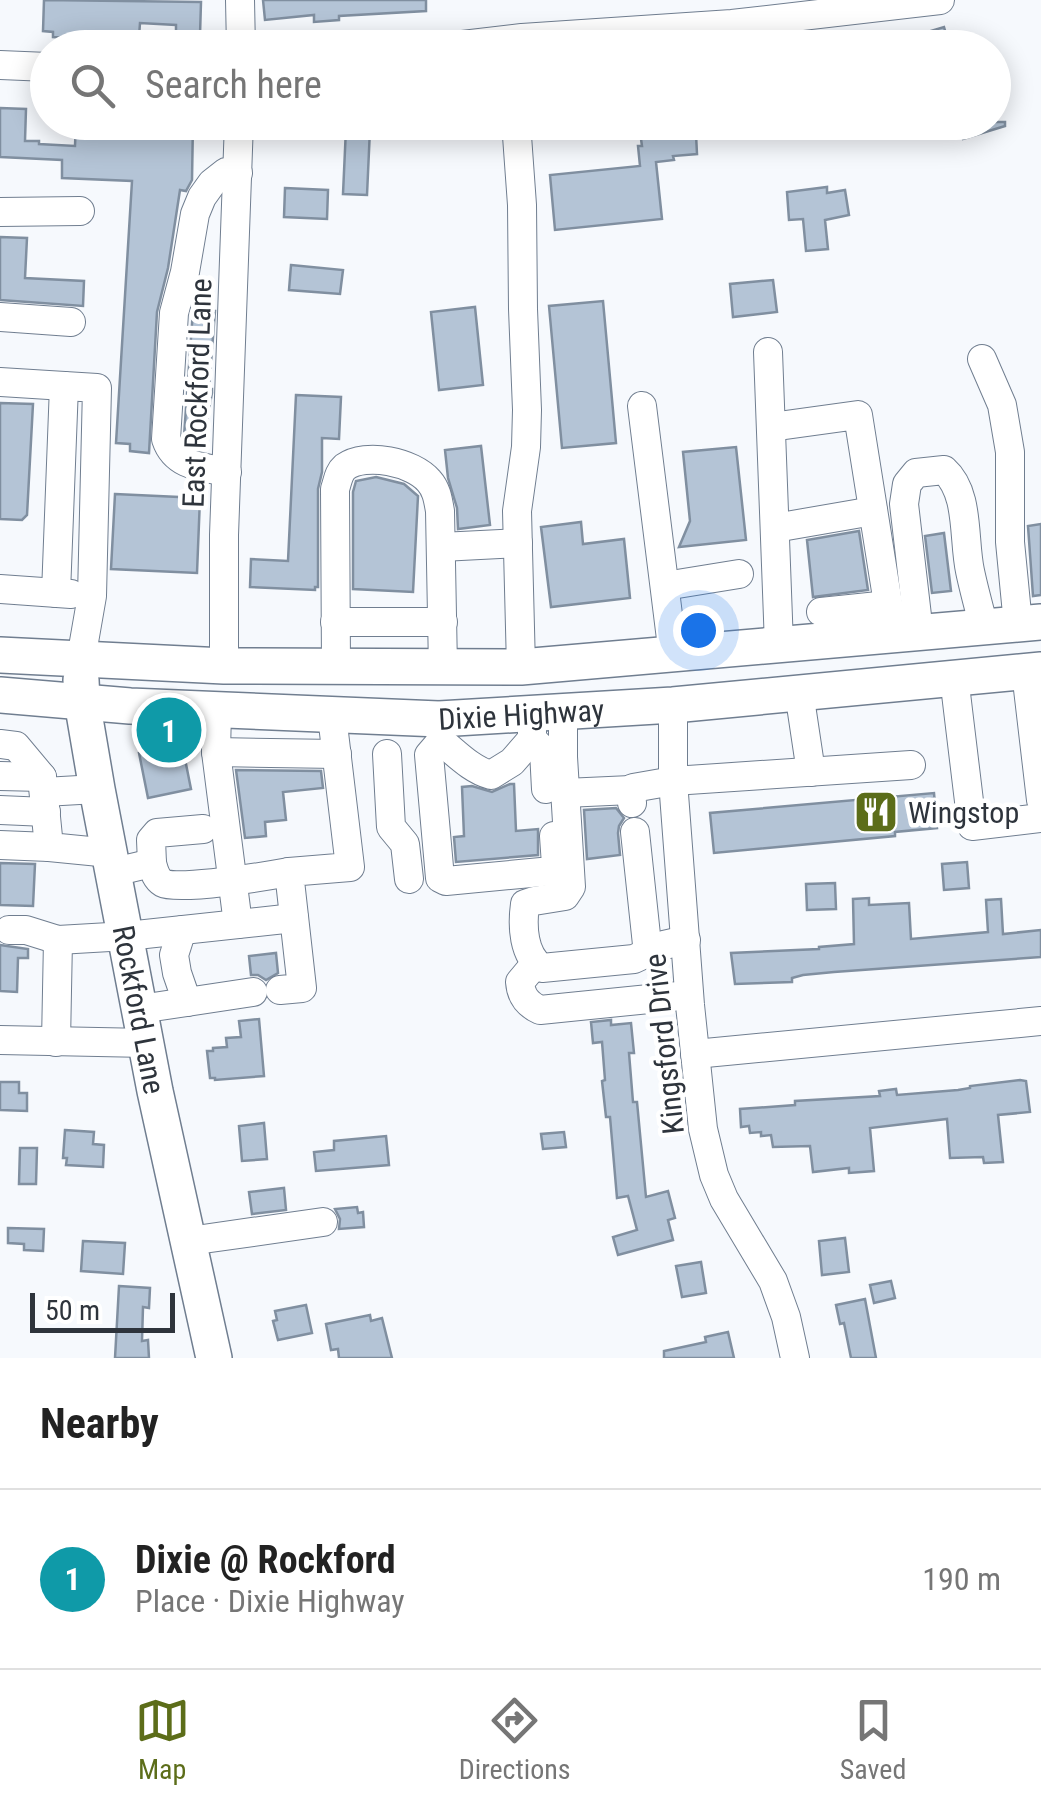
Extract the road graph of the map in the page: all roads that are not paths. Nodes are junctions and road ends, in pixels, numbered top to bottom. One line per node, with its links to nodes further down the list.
1 (240, 0): 4 (street)
2 (940, 0): 3 (street)
3 (763, 10): 5 (street)
4 (241, 30)
5 (664, 30)
6 (0, 65): 7 (street)
7 (30, 66)
8 (239, 140): 10 (street, East Rockford Lane)
9 (517, 140): 24 (street)
10 (238, 173): 21 (street, East Rockford Lane); 21 (street)
11 (80, 210): 12 (street)
12 (0, 212)
13 (0, 317): 14 (street)
14 (71, 322)
15 (768, 352): 20 (street)
16 (982, 358): 35 (street)
17 (0, 382): 18 (street)
18 (64, 386): 29 (street); 30 (street)
19 (642, 406): 27 (street)
20 (771, 427): 22 (street); 23 (street)
21 (226, 472): 41 (street, East Rockford Lane)
22 (873, 511): 23 (street); 34 (street)
23 (774, 528): 36 (street)
24 (518, 544): 25 (street); 43 (street)
25 (441, 546): 32 (street); 33 (street)
26 (738, 574): 27 (street)
27 (664, 586): 39 (street)
28 (0, 589): 29 (street)
29 (56, 594): 30 (street)
30 (92, 596): 40 (street)
31 (821, 612): 34 (street)
32 (335, 622): 33 (street); 42 (street)
33 (442, 622): 44 (street)
34 (900, 624): 35 (main road, Dixie Highway); 35 (street); 36 (main road, Dixie Highway)
35 (1014, 624)
36 (779, 645): 37 (main road, Dixie Highway)
37 (725, 650): 39 (main road, Dixie Highway); 50 (main road)
38 (0, 655): 40 (main road, Dixie Highway)
39 (673, 655): 43 (main road, Dixie Highway)
40 (80, 659): 41 (main road, Dixie Highway); 49 (main road, Rockford Lane)
41 (224, 666): 42 (main road, Dixie Highway)
42 (336, 667): 44 (main road, Dixie Highway)
43 (521, 667): 44 (main road, Dixie Highway)
44 (443, 668)
45 (1033, 671): 46 (main road, Dixie Highway); 67 (street)
46 (954, 678): 47 (main road, Dixie Highway); 69 (street)
47 (799, 692): 50 (main road, Dixie Highway); 61 (street)
48 (0, 695): 49 (main road, Dixie Highway)
49 (82, 701): 51 (main road, Dixie Highway); 64 (main road, Rockford Lane)
50 (673, 706): 54 (main road, Dixie Highway); 63 (street, Kingsford Drive)
51 (217, 710): 52 (main road, Dixie Highway); 57 (street)
52 (332, 716): 53 (main road, Dixie Highway); 58 (street)
53 (384, 718): 55 (main road, Dixie Highway); 59 (street)
54 (542, 722): 55 (main road, Dixie Highway); 55 (street); 55 (street); 65 (street)
55 (436, 739): 59 (street)
56 (0, 744): 66 (street)
57 (216, 752): 58 (street); 78 (street)
58 (337, 754): 76 (street)
59 (387, 754): 77 (street)
60 (910, 765): 61 (street)
61 (810, 772): 63 (street)
62 (0, 776): 66 (street)
63 (673, 781): 65 (street); 85 (street, Kingsford Drive)
64 (97, 789): 66 (street); 74 (main road, Rockford Lane)
65 (565, 793): 87 (street)
66 (44, 794): 68 (street); 73 (street)
67 (1041, 800)
68 (0, 810)
69 (1041, 818)
70 (202, 828): 75 (street)
71 (636, 832): 86 (street)
72 (0, 845): 73 (street)
73 (49, 847): 74 (street)
74 (112, 862): 75 (street); 83 (main road, Rockford Lane)
75 (152, 863): 78 (street)
76 (289, 872): 78 (street); 79 (street)
77 (408, 879)
78 (231, 881): 80 (street)
79 (294, 918): 80 (street); 89 (street)
80 (238, 924): 82 (street)
81 (9, 930): 84 (street)
82 (182, 930): 83 (street); 89 (street)
83 (127, 936): 84 (street); 91 (main road, Rockford Lane)
84 (58, 940): 93 (street)
85 (686, 940): 86 (street); 88 (street, Kingsford Drive)
86 (648, 954): 87 (street)
87 (536, 964): 88 (street)
88 (689, 995): 94 (street, Kingsford Drive)
89 (188, 1002): 91 (street)
90 (1041, 1020): 94 (street)
91 (144, 1026): 93 (street); 96 (main road, Rockford Lane)
92 (0, 1040): 93 (street)
93 (56, 1042)
94 (695, 1054): 98 (street, Kingsford Drive)
95 (323, 1222): 96 (street)
96 (189, 1241): 97 (main road, Rockford Lane)
97 (214, 1358)
98 (795, 1358)

